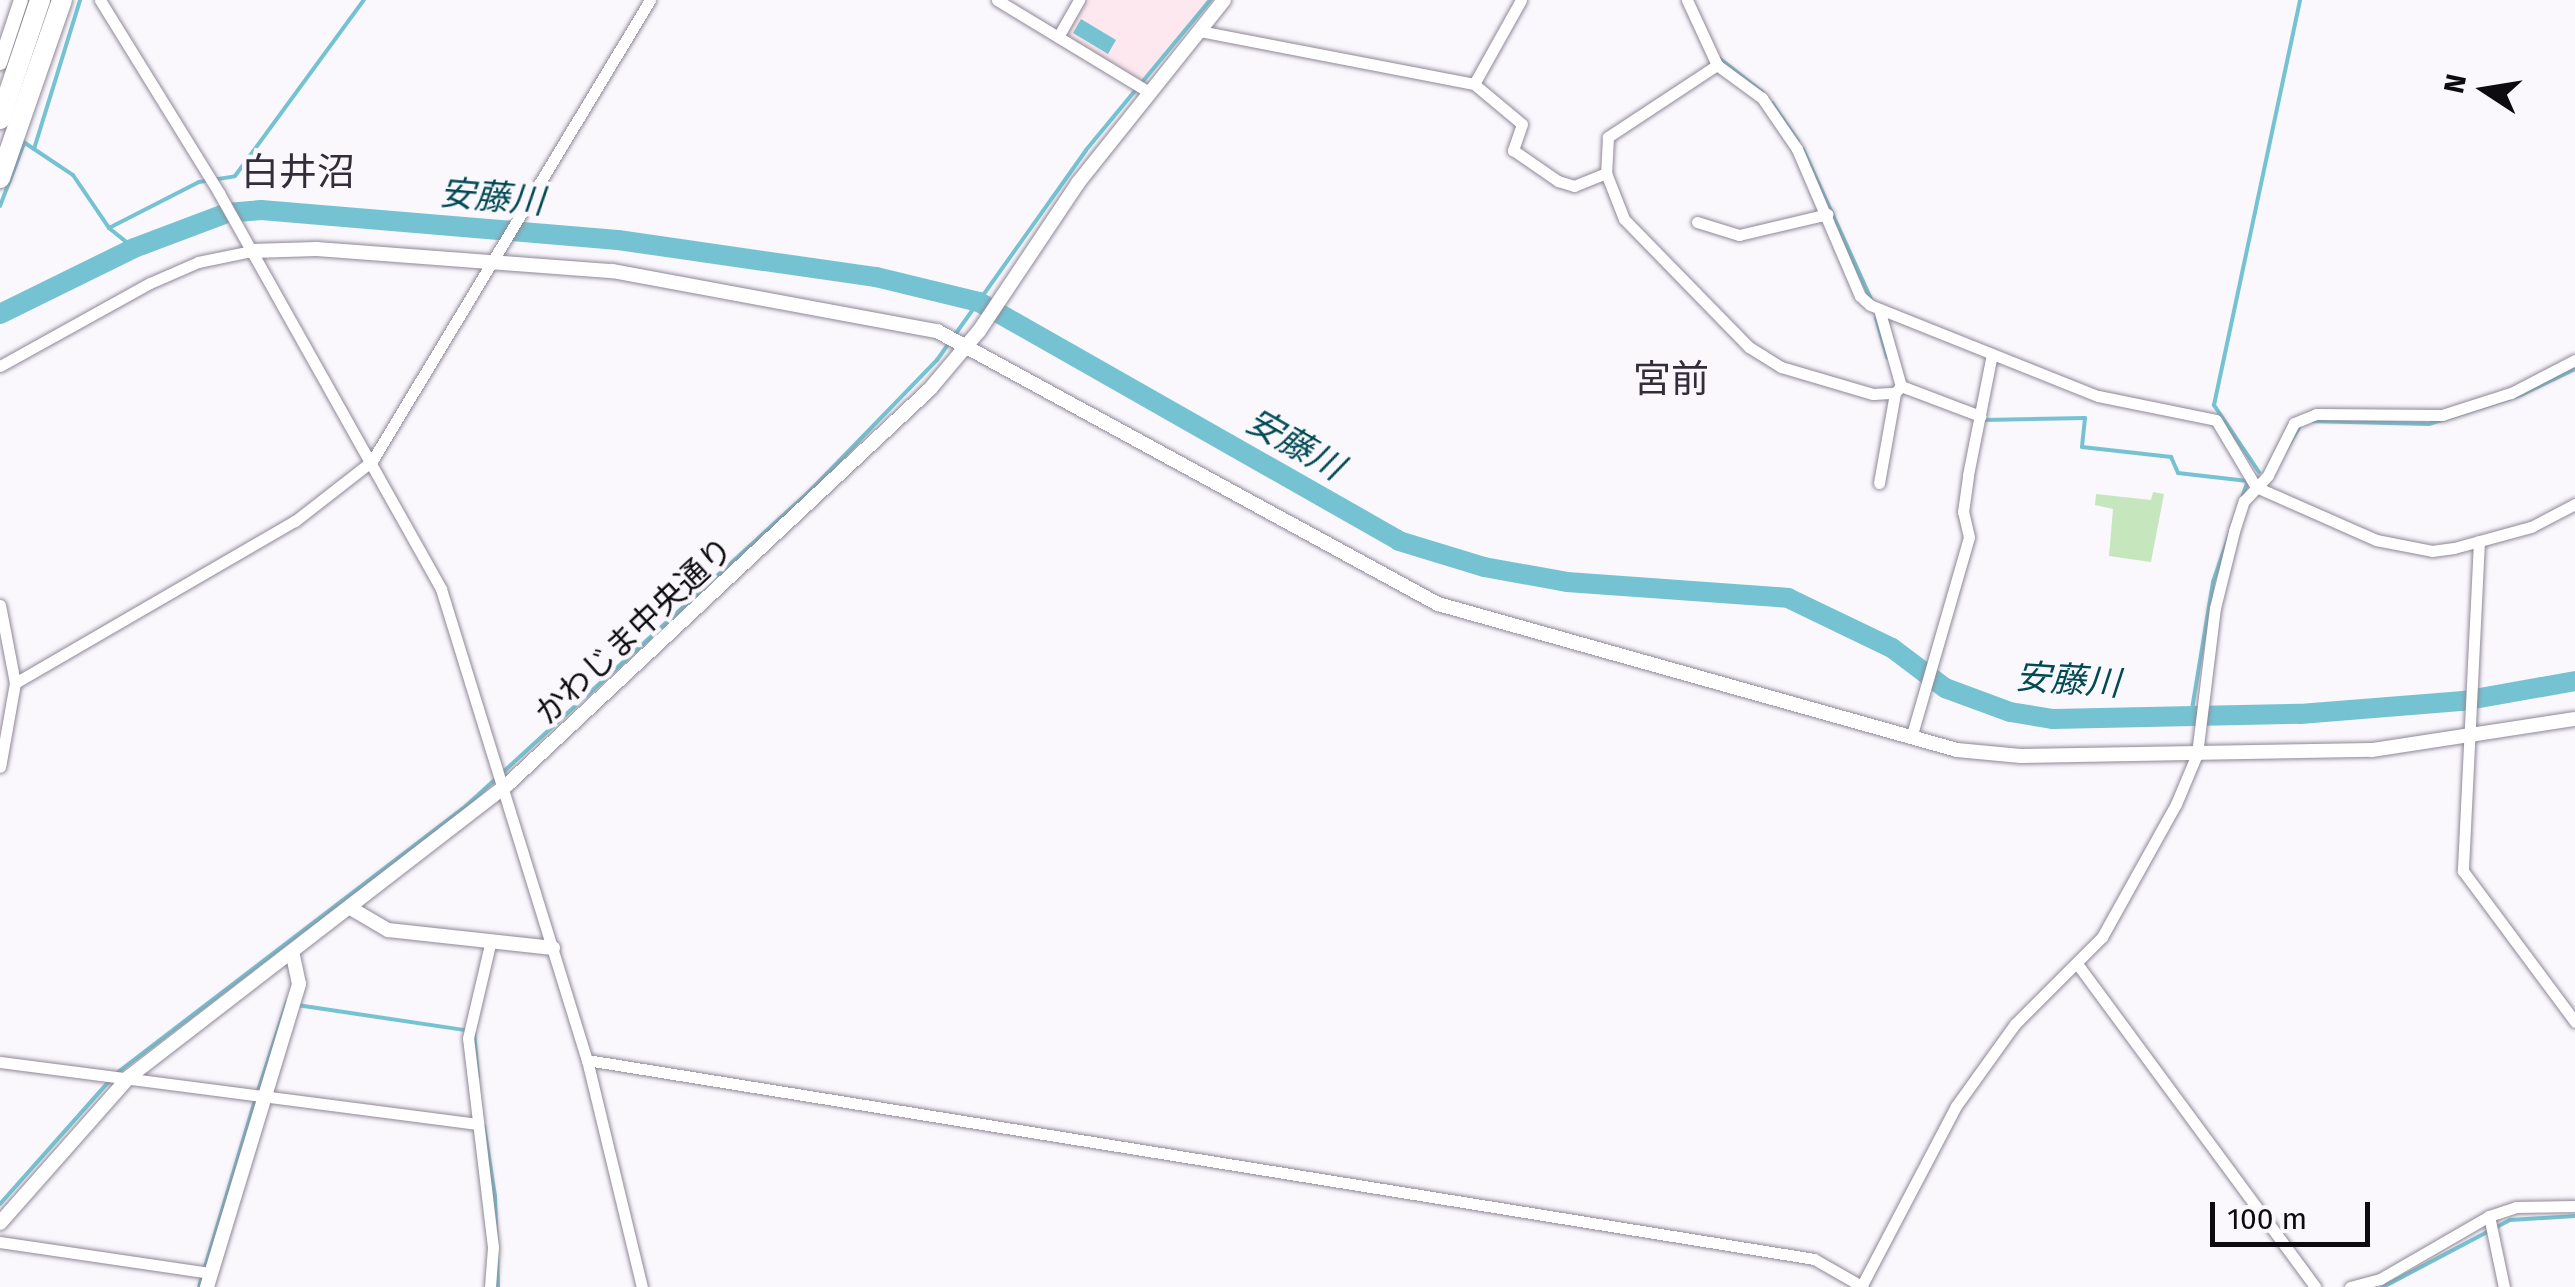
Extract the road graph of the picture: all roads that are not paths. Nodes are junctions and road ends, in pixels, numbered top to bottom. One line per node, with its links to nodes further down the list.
1 (21, 0): 13 (street)
2 (40, 0): 17 (highway)
3 (62, 0): 19 (highway)
4 (100, 0): 22 (street)
5 (650, 0): 23 (street)
6 (997, 0): 12 (street)
7 (1079, 0): 12 (street)
8 (1224, 0): 11 (street, かわじま中央通り)
9 (1521, 0): 15 (street)
10 (1687, 0): 14 (street)
11 (1198, 31): 15 (street); 16 (street, かわじま中央通り)
12 (1058, 37): 16 (street)
13 (0, 63)
14 (1717, 65): 18 (street); 20 (street)
15 (1474, 84): 18 (street)
16 (1149, 92): 25 (street, かわじま中央通り)
17 (0, 118)
18 (1606, 173): 29 (street)
19 (0, 178)
20 (1828, 214): 21 (street); 24 (street)
21 (1697, 222)
22 (251, 251): 23 (street); 28 (street); 31 (street)
23 (492, 260): 25 (street); 31 (street)
24 (1878, 308): 26 (street); 29 (street)
25 (968, 345): 40 (street); 43 (street, かわじま中央通り)
26 (1992, 354): 30 (street); 33 (street)
27 (2575, 360): 33 (street)
28 (0, 366)
29 (1898, 390): 30 (street); 32 (street)
30 (1980, 416): 40 (street)
31 (372, 460): 37 (street); 43 (street)
32 (1879, 483)
33 (2256, 486): 35 (street); 41 (street)
34 (2575, 504): 35 (street)
35 (2478, 541): 39 (street)
36 (0, 605): 37 (street)
37 (15, 683): 42 (street)
38 (2575, 719): 39 (street)
39 (2469, 727): 41 (street); 49 (street)
40 (1910, 738): 41 (street)
41 (2196, 754): 48 (street)
42 (0, 768)
43 (507, 785): 44 (street, かわじま中央通り); 46 (street)
44 (352, 909): 45 (street); 47 (street, かわじま中央通り)
45 (491, 940): 46 (street); 54 (street)
46 (553, 948): 50 (street)
47 (293, 954): 52 (street, かわじま中央通り); 53 (street)
48 (2078, 965): 60 (street); 63 (street)
49 (2575, 1022)
50 (587, 1060): 60 (street); 62 (street)
51 (0, 1062): 52 (street)
52 (118, 1078): 53 (street); 57 (street, かわじま中央通り)
53 (262, 1095): 54 (street); 59 (street)
54 (476, 1124): 61 (street)
55 (2575, 1206): 56 (street)
56 (2489, 1216): 64 (street); 65 (street)
57 (0, 1223)
58 (0, 1242): 59 (street)
59 (209, 1280)
60 (1862, 1286)
61 (490, 1287)
62 (642, 1287)
63 (2316, 1287)
64 (2350, 1287)
65 (2504, 1287)

